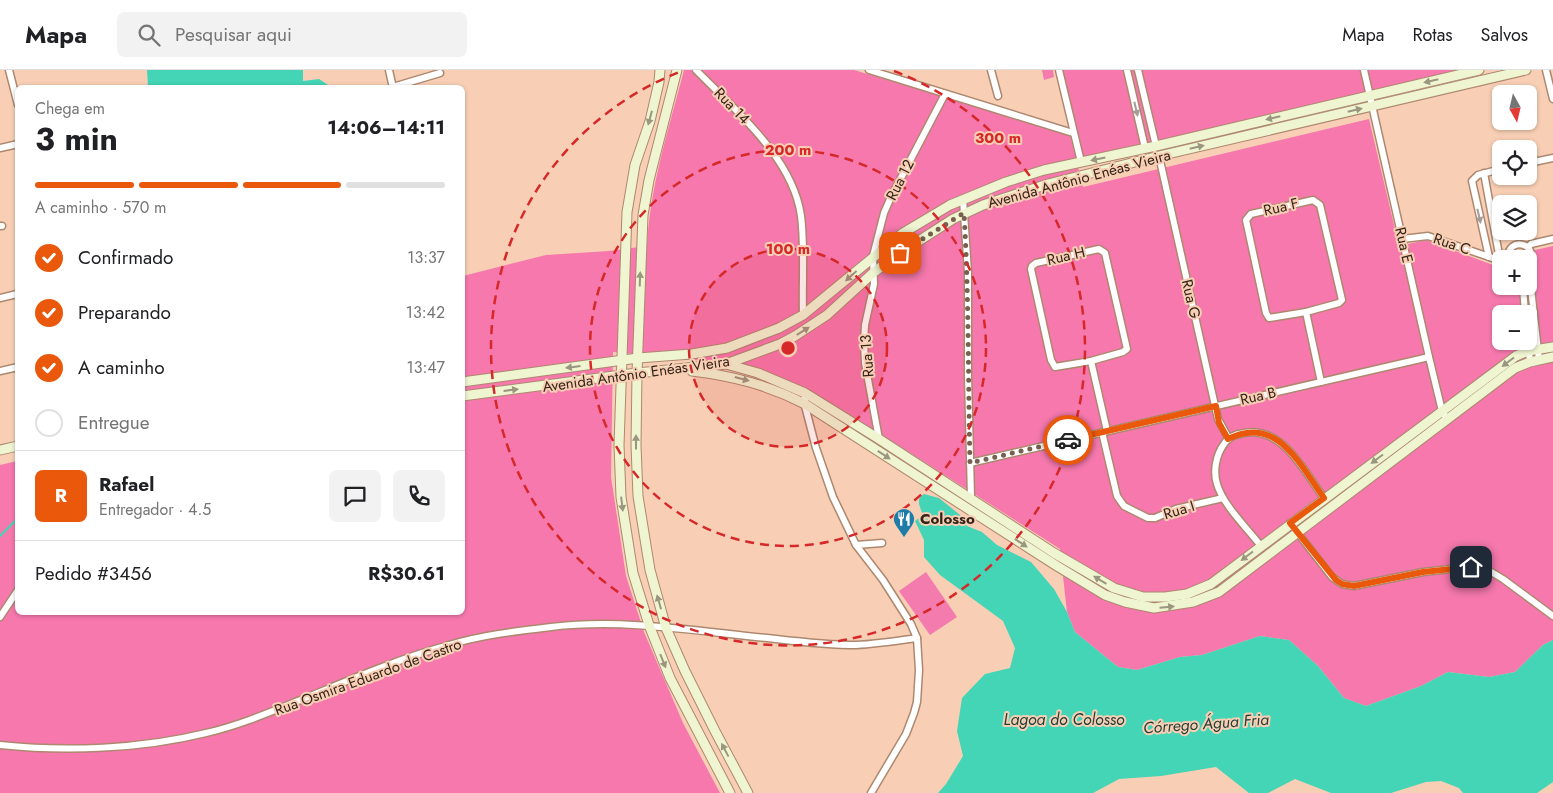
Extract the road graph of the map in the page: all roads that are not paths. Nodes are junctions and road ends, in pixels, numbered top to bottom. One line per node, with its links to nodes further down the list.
1 (9, 70): 19 (street)
2 (389, 70): 17 (street)
3 (660, 70): 61 (street, one-way to 61)
4 (677, 70): 58 (street, one-way to 4)
5 (696, 70): 52 (street, Rua 14)
6 (869, 70): 20 (street)
7 (991, 70): 21 (street)
8 (1059, 70): 25 (street)
9 (1128, 70): 29 (street, one-way to 29)
10 (1138, 70): 27 (street)
11 (1364, 70): 22 (street, Rua E)
12 (1479, 70): 22 (street, Avenida Antônio Enéas Vieira, one-way to 22)
13 (1526, 70): 15 (street, Avenida Antônio Enéas Vieira)
14 (1546, 70): 23 (street)
15 (1514, 71): 24 (street, Avenida Antônio Enéas Vieira)
16 (440, 73): 18 (street)
17 (393, 85)
18 (400, 85)
19 (15, 94)
20 (945, 94): 25 (street); 45 (street, Rua 12)
21 (998, 96)
22 (1370, 96): 24 (street, Rua E); 27 (street, Avenida Antônio Enéas Vieira, one-way to 27)
23 (1553, 99)
24 (1373, 106): 30 (street, Avenida Antônio Enéas Vieira, one-way to 24); 38 (street, Rua E)
25 (1073, 132): 33 (street)
26 (15, 145): 28 (street)
27 (1156, 146): 29 (street, Avenida Antônio Enéas Vieira)
28 (0, 148)
29 (1145, 148): 33 (street, Avenida Antônio Enéas Vieira, one-way to 33)
30 (1159, 156): 37 (street, Avenida Antônio Enéas Vieira); 74 (street, Rua G)
31 (1553, 158): 32 (street)
32 (1537, 161)
33 (1081, 162): 36 (street, Avenida Antônio Enéas Vieira)
34 (1492, 171): 35 (street)
35 (1484, 173): 40 (street); 46 (street, one-way to 46)
36 (963, 200): 37 (street); 45 (street, Avenida Antônio Enéas Vieira)
37 (964, 213): 48 (street, Avenida Antônio Enéas Vieira); 81 (street)
38 (1402, 239): 46 (street, Rua C); 57 (street, Rua E)
39 (1553, 239): 41 (street)
40 (1497, 245): 42 (street); 43 (street)
41 (1528, 247): 42 (street); 44 (street)
42 (1511, 248)
43 (1498, 250)
44 (1529, 250)
45 (873, 256): 48 (street, Rua 12); 52 (street, Avenida Antônio Enéas Vieira, one-way to 52)
46 (1489, 257): 47 (street, Rua C)
47 (1492, 258)
48 (874, 272): 63 (street, Avenida Antônio Enéas Vieira, one-way to 48); 77 (street, Rua 13)
49 (15, 294): 50 (street)
50 (0, 298)
51 (1306, 312): 51 (street, Rua F); 70 (street)
52 (803, 315): 58 (street, Avenida Antônio Enéas Vieira)
53 (1537, 347): 54 (street)
54 (1553, 347)
55 (1526, 350): 75 (street, one-way to 75)
56 (1532, 350): 62 (street)
57 (1429, 357): 70 (street, Rua B); 75 (street, Rua E)
58 (638, 358): 61 (street, Avenida Antônio Enéas Vieira); 67 (street)
59 (1553, 358): 62 (street)
60 (1091, 360): 60 (street, Rua H); 76 (street)
61 (622, 361): 68 (street); 69 (street, Avenida Antônio Enéas Vieira, one-way to 69)
62 (1534, 361): 75 (street)
63 (726, 364): 65 (street, Avenida Antônio Enéas Vieira); 71 (street)
64 (15, 368): 66 (street)
65 (677, 369): 67 (street, Avenida Antônio Enéas Vieira); 73 (street, one-way to 73)
66 (0, 371)
67 (637, 373): 68 (street, Avenida Antônio Enéas Vieira); 94 (street, one-way to 67)
68 (621, 376): 72 (street, Avenida Antônio Enéas Vieira, one-way to 68); 93 (street, one-way to 93)
69 (465, 382)
70 (1321, 382): 74 (street, Rua B)
71 (805, 393): 73 (street); 77 (street)
72 (465, 396)
73 (805, 404): 86 (street, one-way to 86); 88 (street)
74 (1216, 406): 76 (street, Rua B); 78 (street, Rua G)
75 (1444, 415): 84 (street, one-way to 84); 86 (street)
76 (1104, 432): 81 (street, Rua B); 83 (street, Rua I)
77 (879, 439): 82 (street)
78 (1228, 439): 83 (street); 84 (street)
79 (15, 447): 80 (street)
80 (0, 450)
81 (970, 463): 82 (street)
82 (971, 498): 89 (street, one-way to 82)
83 (1223, 498): 89 (street)
84 (1324, 498): 85 (street)
85 (1290, 523): 86 (street); 89 (street)
86 (1298, 533): 91 (street)
87 (882, 543): 88 (street)
88 (856, 545): 95 (street)
89 (1261, 546)
90 (15, 594): 92 (street)
91 (1553, 616)
92 (0, 617)
93 (649, 625): 94 (street, Rua Osmira Eduardo de Castro); 96 (street, Rua Osmira Eduardo de Castro); 97 (street, one-way to 97)
94 (666, 628): 95 (street, Rua Osmira Eduardo de Castro); 98 (street, one-way to 94)
95 (917, 638): 99 (street)
96 (0, 745)
97 (730, 793)
98 (748, 793)
99 (871, 793)

